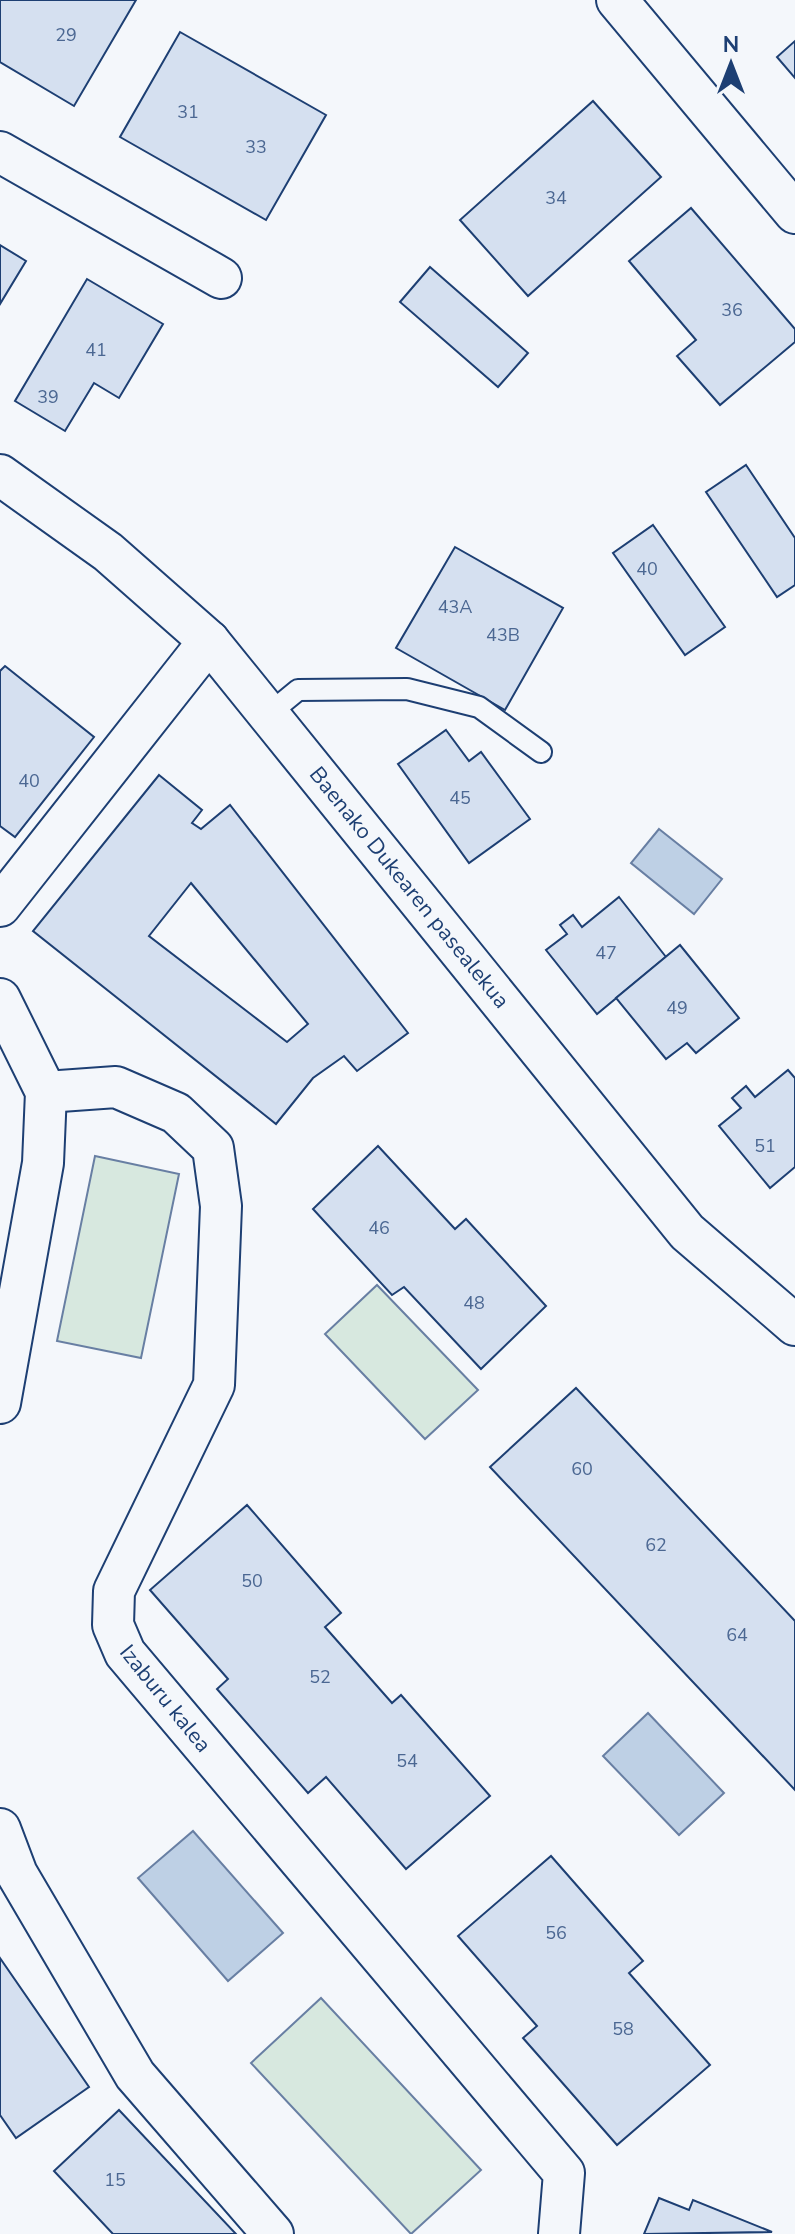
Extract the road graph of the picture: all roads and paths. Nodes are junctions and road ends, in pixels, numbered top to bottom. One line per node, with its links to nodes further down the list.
1 (617, 0): 3 (street)
2 (0, 152): 4 (street)
3 (795, 213)
4 (221, 278)
5 (0, 475): 6 (street, Baenako Dukearen pasealekua)
6 (209, 641): 7 (street, Baenako Dukearen pasealekua); 9 (street)
7 (270, 713): 8 (lane); 12 (street, Baenako Dukearen pasealekua)
8 (541, 752)
9 (0, 906)
10 (0, 999): 11 (street)
11 (46, 1092): 13 (street); 16 (street, Izaburu kalea)
12 (795, 1325)
13 (0, 1403)
14 (0, 1829): 15 (street)
15 (273, 2234)
16 (559, 2234)

